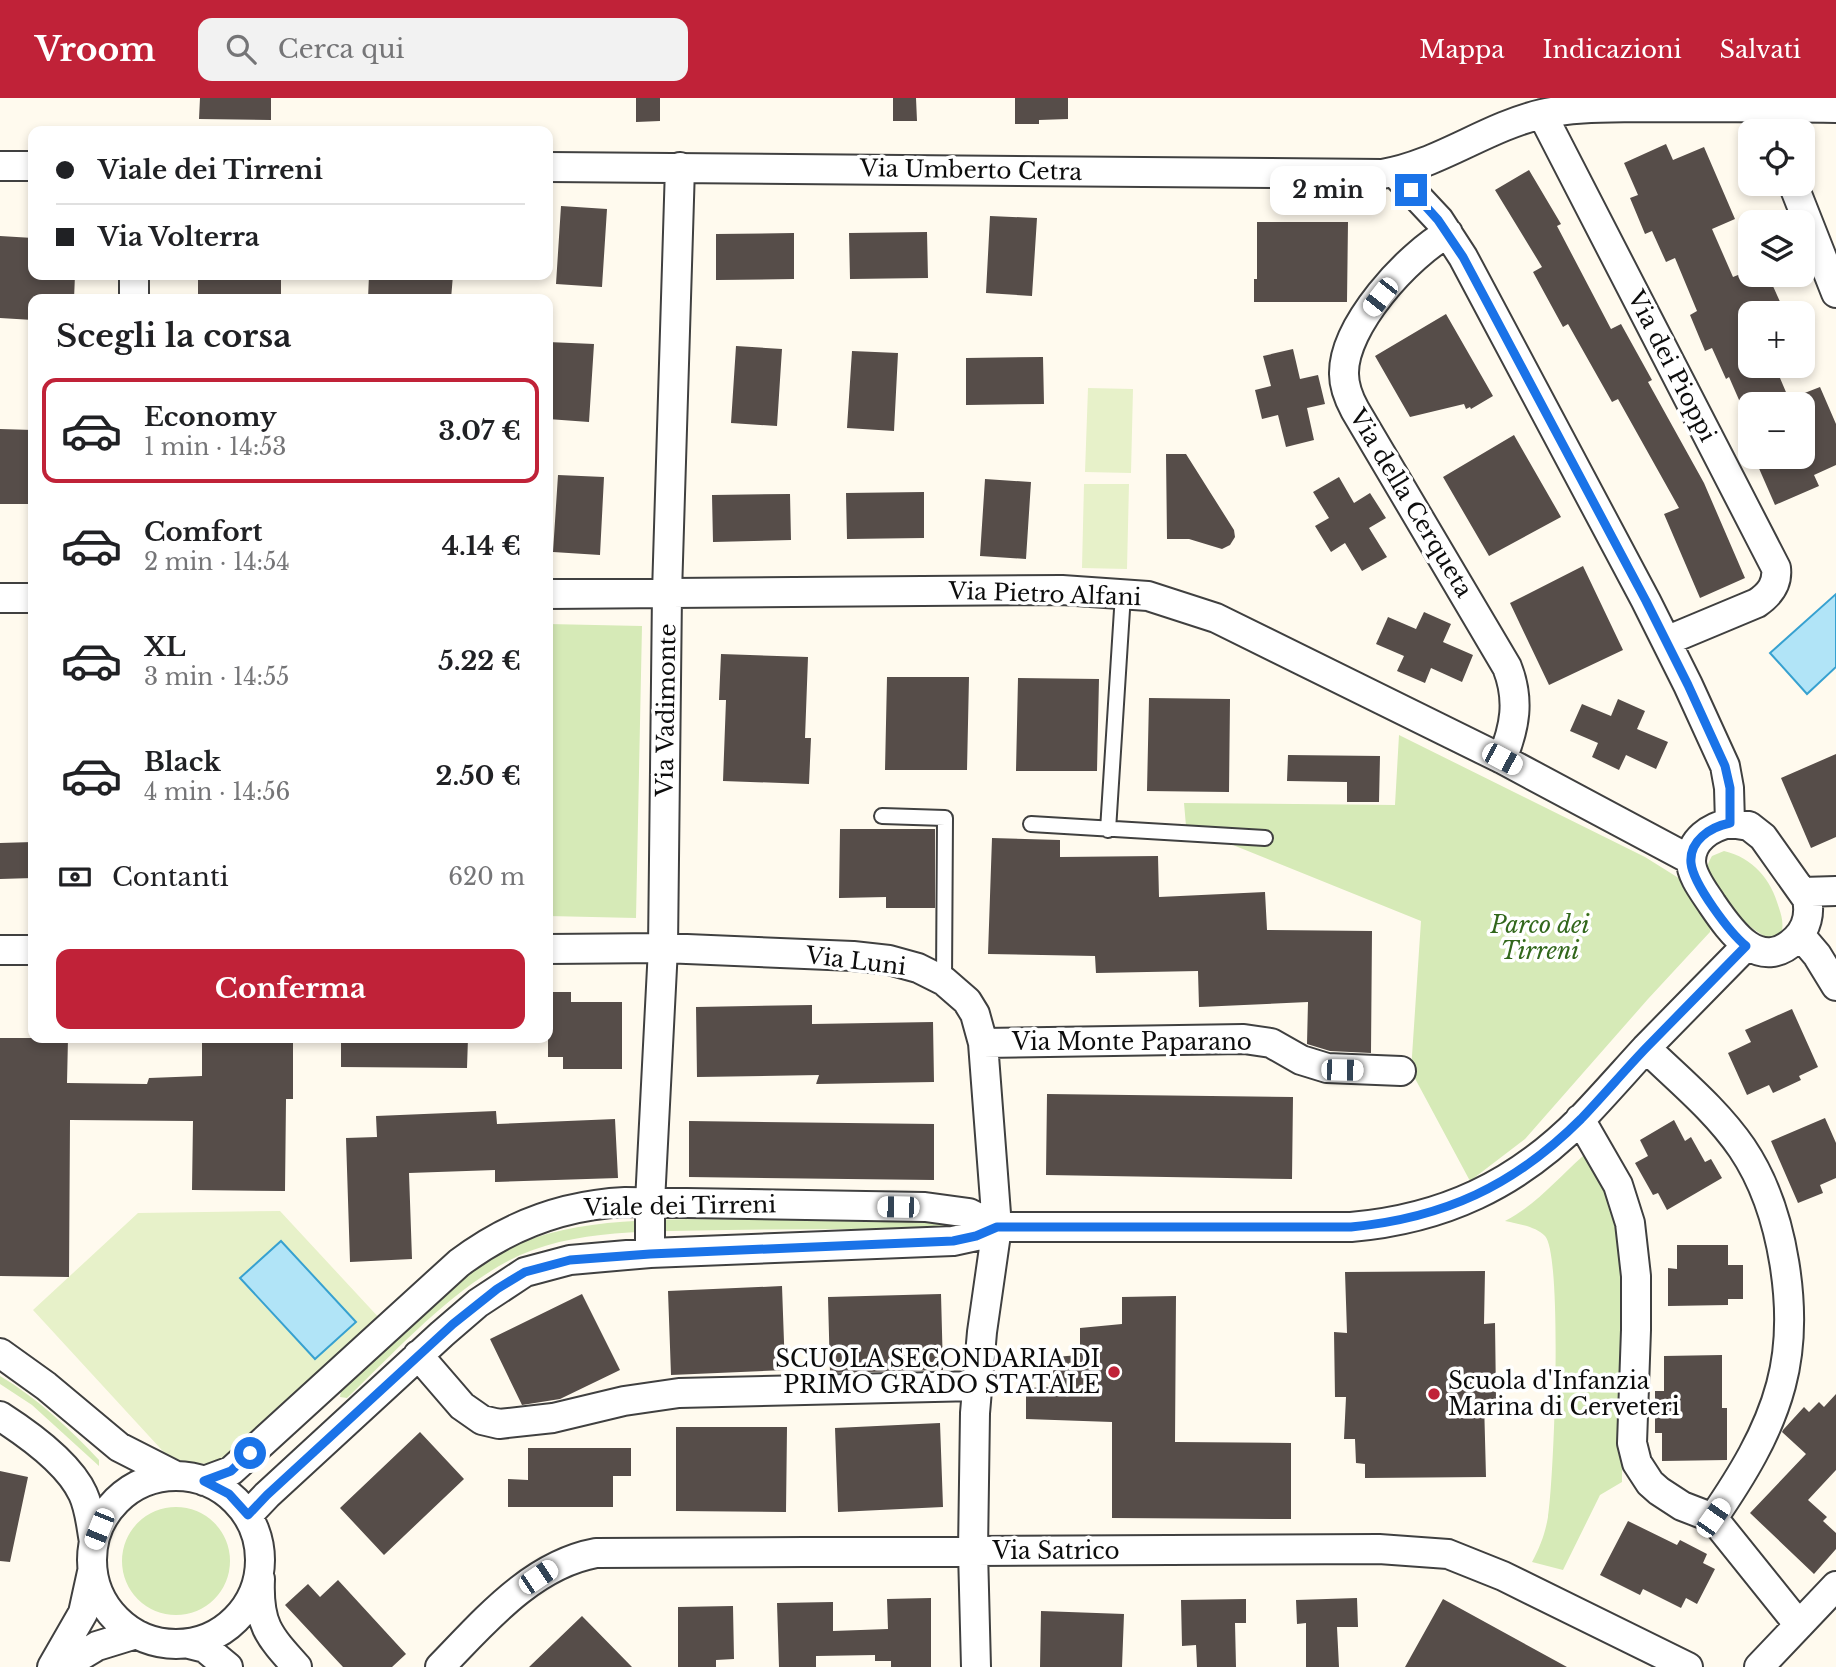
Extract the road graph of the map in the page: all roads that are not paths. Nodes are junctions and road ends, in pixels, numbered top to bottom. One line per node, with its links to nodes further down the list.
1 (1836, 108): 3 (street, Via Umberto Cetra)
2 (1542, 114): 3 (street, Via Umberto Cetra); 8 (street, Via Umberto Cetra); 18 (street, Via dei Pioppi)
3 (1768, 119)
4 (0, 166): 5 (street)
5 (28, 166)
6 (553, 167): 7 (street, Via Umberto Cetra)
7 (680, 167): 8 (street, Via Umberto Cetra); 13 (street, Via Vadimonte)
8 (1394, 172): 10 (street)
9 (1801, 196): 11 (street)
10 (1448, 233): 18 (street); 19 (street, Via della Cerqueta)
11 (1824, 233): 12 (street)
12 (1836, 293)
13 (667, 593): 14 (street, Via Pietro Alfani); 15 (street, Via Pietro Alfani); 30 (street, Via Vadimonte)
14 (553, 594)
15 (1123, 594): 19 (street, Via Pietro Alfani); 23 (lane)
16 (0, 598): 17 (street)
17 (28, 598)
18 (1666, 641): 21 (street)
19 (1502, 759): 25 (street, Via Pietro Alfani)
20 (882, 816): 34 (lane)
21 (1730, 823): 25 (street); 27 (street)
22 (1031, 824): 23 (lane)
23 (1108, 830): 24 (lane)
24 (1265, 838)
25 (1690, 860): 29 (street)
26 (1836, 891): 27 (street)
27 (1803, 892): 28 (street)
28 (1800, 935): 29 (street); 35 (street)
29 (1746, 946): 37 (street, Viale dei Tirreni)
30 (663, 948): 31 (street, Via Luni); 34 (street, Via Luni); 40 (street, Via Vadimonte)
31 (553, 949)
32 (0, 950): 33 (street)
33 (28, 950)
34 (944, 981): 36 (street, Via Luni)
35 (1836, 986)
36 (983, 1044): 38 (street, Via Monte Paparano); 41 (street, Via Luni)
37 (1646, 1048): 39 (street, Viale dei Tirreni); 50 (street)
38 (1401, 1071)
39 (1580, 1119): 41 (street, Viale dei Tirreni); 50 (street)
40 (650, 1202): 41 (street, Viale dei Tirreni); 42 (street, Via Vadimonte); 48 (street, Viale dei Tirreni)
41 (997, 1227): 42 (street, Viale dei Tirreni); 45 (street, Via Luni)
42 (650, 1254): 44 (street, Viale dei Tirreni)
43 (0, 1353): 47 (street)
44 (418, 1355): 45 (street); 49 (street, Viale dei Tirreni)
45 (977, 1386): 51 (street, Via Luni)
46 (0, 1416): 52 (street)
47 (176, 1476): 48 (street); 52 (street)
48 (204, 1481): 49 (street)
49 (248, 1515): 53 (street)
50 (1713, 1518): 55 (street)
51 (973, 1551): 62 (street, Via Satrico); 63 (street, Via Luni); 64 (street, Via Satrico)
52 (93, 1556): 56 (street); 58 (street)
53 (260, 1570): 57 (street); 61 (street)
54 (1836, 1586): 55 (street)
55 (1799, 1625): 65 (street)
56 (136, 1634): 57 (street); 59 (street)
57 (189, 1644): 60 (street)
58 (52, 1667)
59 (62, 1667)
60 (228, 1667)
61 (298, 1667)
62 (440, 1667)
63 (976, 1667)
64 (1688, 1667)
65 (1759, 1667)

